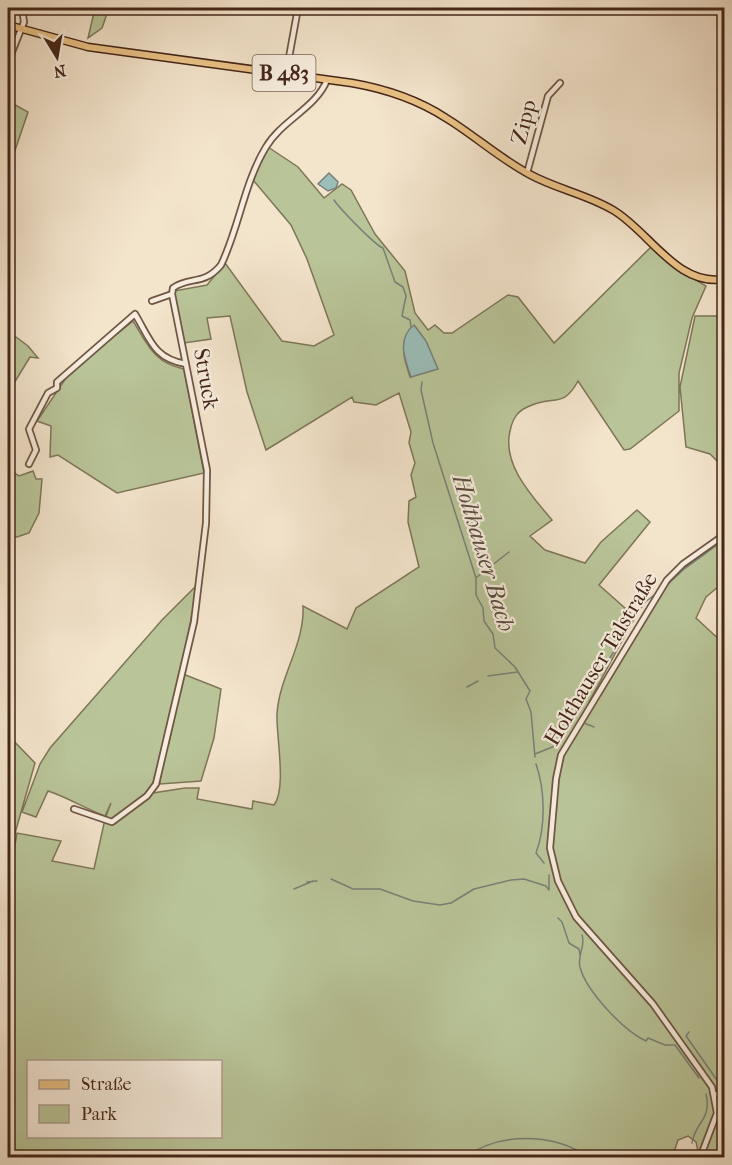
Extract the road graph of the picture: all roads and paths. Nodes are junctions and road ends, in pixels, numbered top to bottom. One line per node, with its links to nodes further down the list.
1 (22, 8): 4 (street)
2 (298, 8): 6 (street)
3 (8, 25): 4 (main road, B 483)
4 (21, 29): 5 (street); 6 (main road, B 483)
5 (8, 62)
6 (286, 74): 7 (main road, B 483)
7 (327, 80): 9 (main road, B 483); 11 (street)
8 (560, 83): 9 (street, Zipp)
9 (527, 173): 10 (main road, B 483)
10 (724, 279)
11 (172, 294): 12 (street); 13 (street, Struck)
12 (152, 301)
13 (186, 364): 14 (street); 16 (street, Struck)
14 (29, 464)
15 (724, 535): 18 (street, Holthauser Talstraße)
16 (74, 809)
17 (724, 1091): 18 (street)
18 (715, 1095): 19 (street)
19 (700, 1158)

